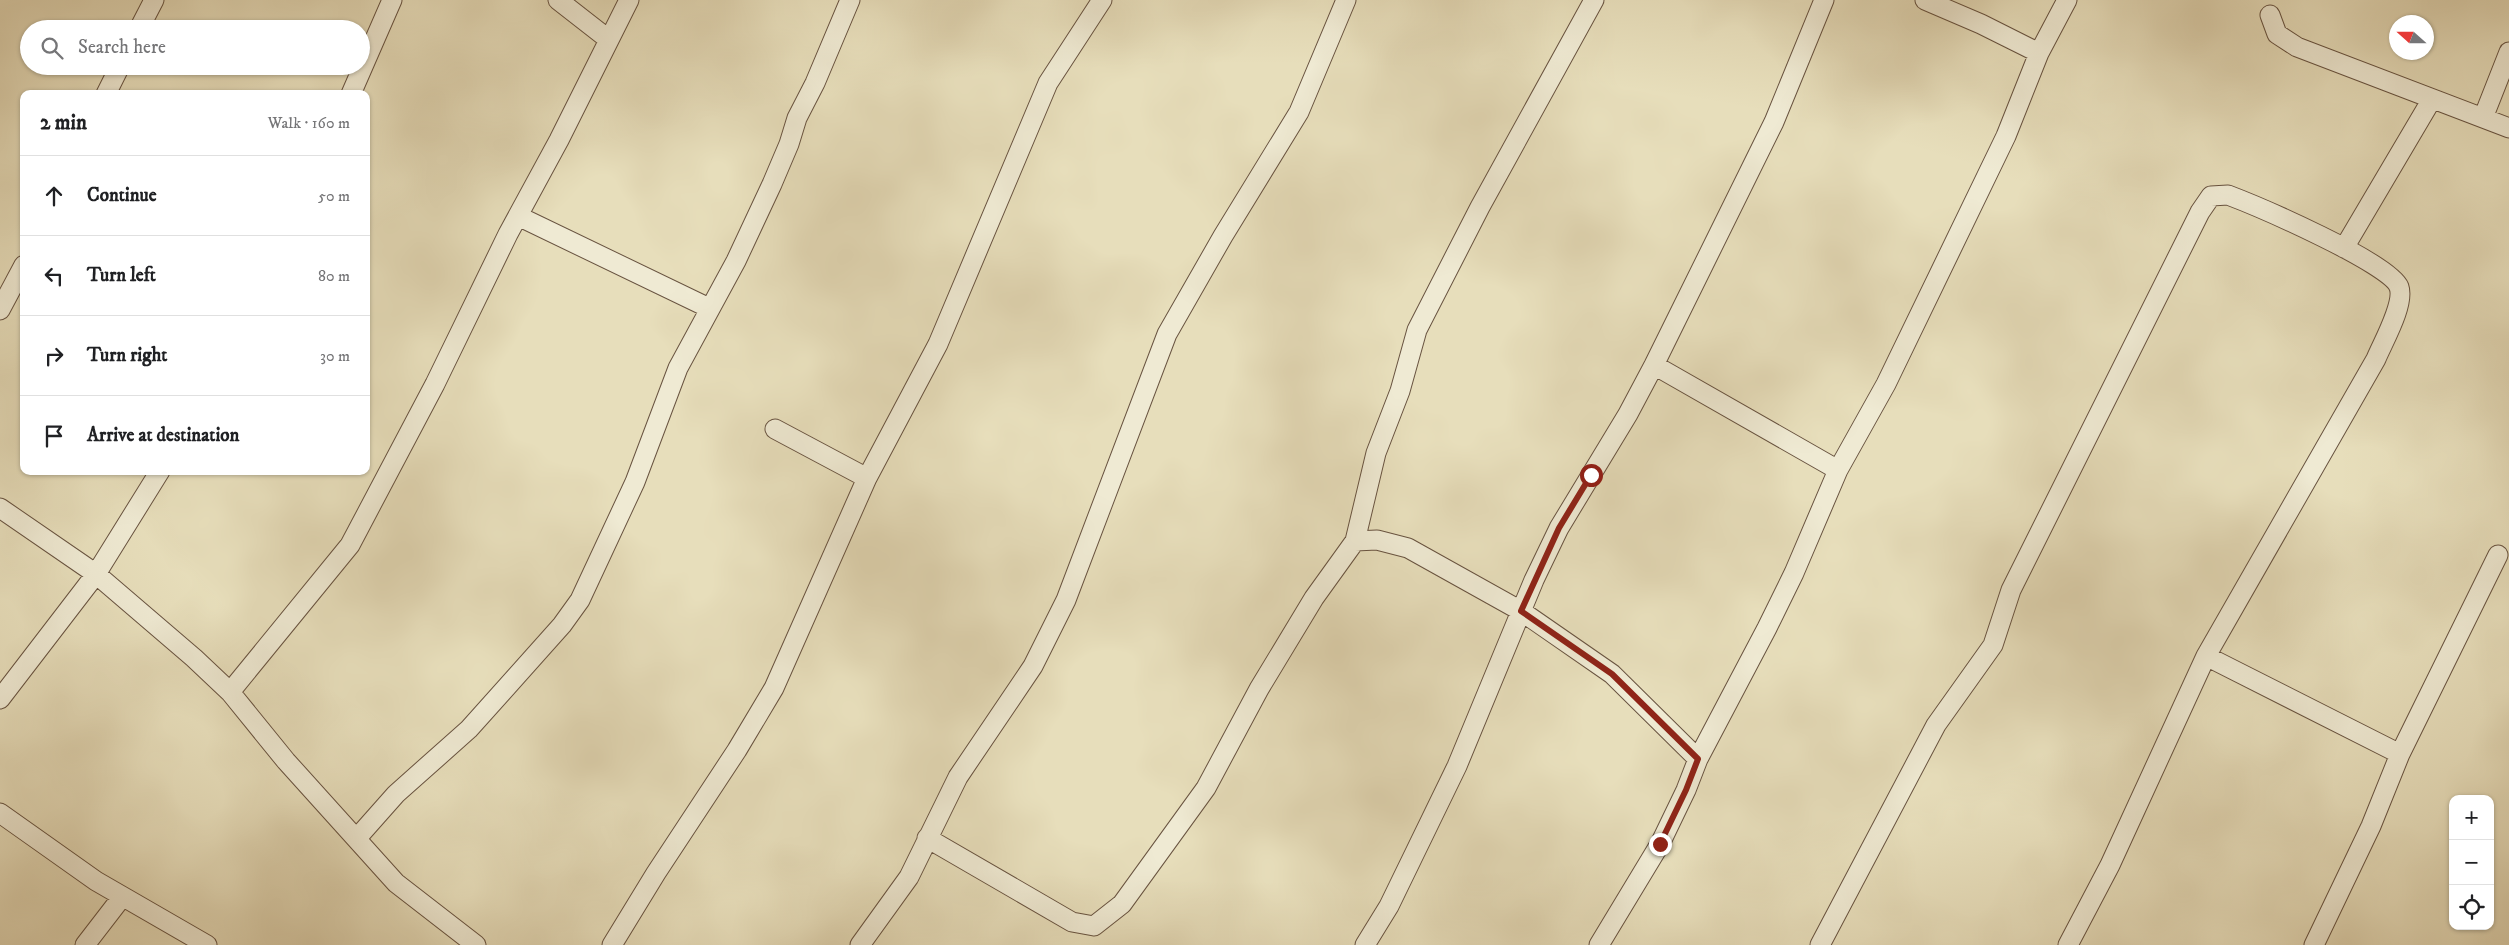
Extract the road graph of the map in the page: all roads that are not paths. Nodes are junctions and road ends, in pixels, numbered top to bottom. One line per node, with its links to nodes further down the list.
1 (154, 0): 13 (street)
2 (392, 0): 15 (street)
3 (558, 0): 14 (street)
4 (629, 0): 14 (street)
5 (850, 0): 28 (street)
6 (1102, 0): 34 (street)
7 (1346, 0): 47 (street)
8 (1594, 0): 36 (street)
9 (1824, 0): 30 (street)
10 (1925, 0): 17 (street)
11 (2067, 0): 17 (street)
12 (2270, 15): 22 (street)
13 (144, 20)
14 (608, 39): 25 (street)
15 (370, 50)
16 (2509, 52): 23 (street)
17 (2039, 53): 32 (street)
18 (116, 75): 20 (street)
19 (359, 75): 21 (street)
20 (108, 90)
21 (353, 90)
22 (2432, 99): 23 (street); 26 (street)
23 (2483, 118): 24 (street)
24 (2509, 128)
25 (518, 216): 28 (street); 41 (street)
26 (2344, 248): 40 (street); 56 (street)
27 (20, 272): 29 (street)
28 (708, 308): 46 (street)
29 (0, 310)
30 (1654, 364): 32 (street); 39 (street)
31 (776, 429): 34 (street)
32 (1838, 470): 44 (street)
33 (158, 475): 38 (street)
34 (867, 478): 52 (street)
35 (0, 508): 38 (street)
36 (1355, 541): 39 (street); 47 (street)
37 (2498, 555): 43 (street)
38 (96, 574): 41 (street); 42 (street)
39 (1521, 611): 44 (street); 54 (street)
40 (2206, 656): 43 (street); 57 (street)
41 (230, 692): 46 (street)
42 (0, 698)
43 (2400, 754): 58 (street)
44 (1698, 759): 55 (street)
45 (0, 813): 48 (street)
46 (356, 838): 51 (street)
47 (927, 838): 53 (street)
48 (122, 897): 49 (street); 50 (street)
49 (85, 945)
50 (207, 945)
51 (476, 945)
52 (612, 945)
53 (860, 945)
54 (1365, 945)
55 (1599, 945)
56 (1820, 945)
57 (2068, 945)
58 (2314, 945)

